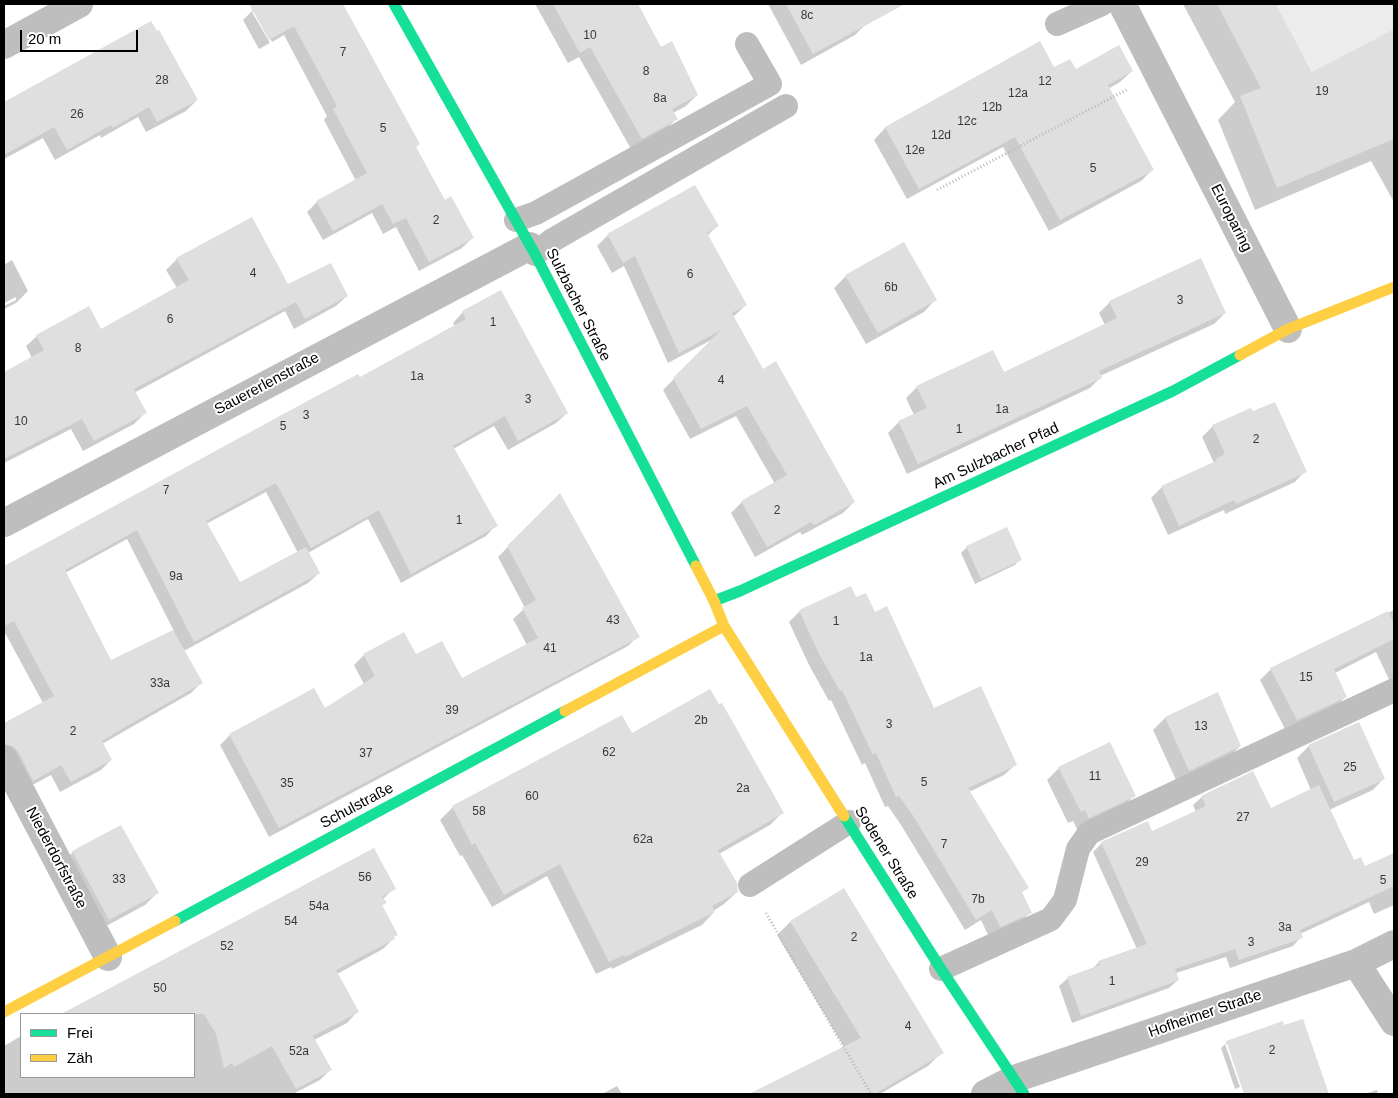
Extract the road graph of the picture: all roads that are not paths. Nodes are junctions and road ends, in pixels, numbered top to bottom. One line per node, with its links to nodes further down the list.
1 (79, 4): 7 (street)
2 (394, 4): 9 (street, Sulzbacher Straße)
3 (1102, 4): 5 (lane)
4 (1122, 4): 12 (street, Europaring)
5 (1057, 24)
6 (747, 44): 9 (lane)
7 (4, 45)
8 (786, 106): 10 (lane)
9 (516, 220): 10 (street, Sulzbacher Straße)
10 (532, 250): 13 (street, Sauererlenstraße); 14 (street, Sulzbacher Straße)
11 (1394, 287): 12 (street)
12 (1288, 330): 14 (street, Am Sulzbacher Pfad)
13 (4, 523)
14 (714, 601): 15 (street, Sulzbacher Straße)
15 (724, 626): 18 (street, Sodener Straße); 21 (street, Schulstraße)
16 (1394, 690): 23 (lane)
17 (4, 759): 21 (street, Niederdorfstraße)
18 (849, 822): 19 (lane); 23 (street, Sodener Straße)
19 (750, 885)
20 (1394, 944): 22 (street, Hofheimer Straße)
21 (108, 957): 24 (street, Schulstraße)
22 (1356, 962): 25 (street); 26 (street, Hofheimer Straße)
23 (941, 969): 26 (street, Sodener Straße)
24 (4, 1012)
25 (1394, 1022)
26 (1019, 1087): 27 (street, Hofheimer Straße)
27 (985, 1094)

